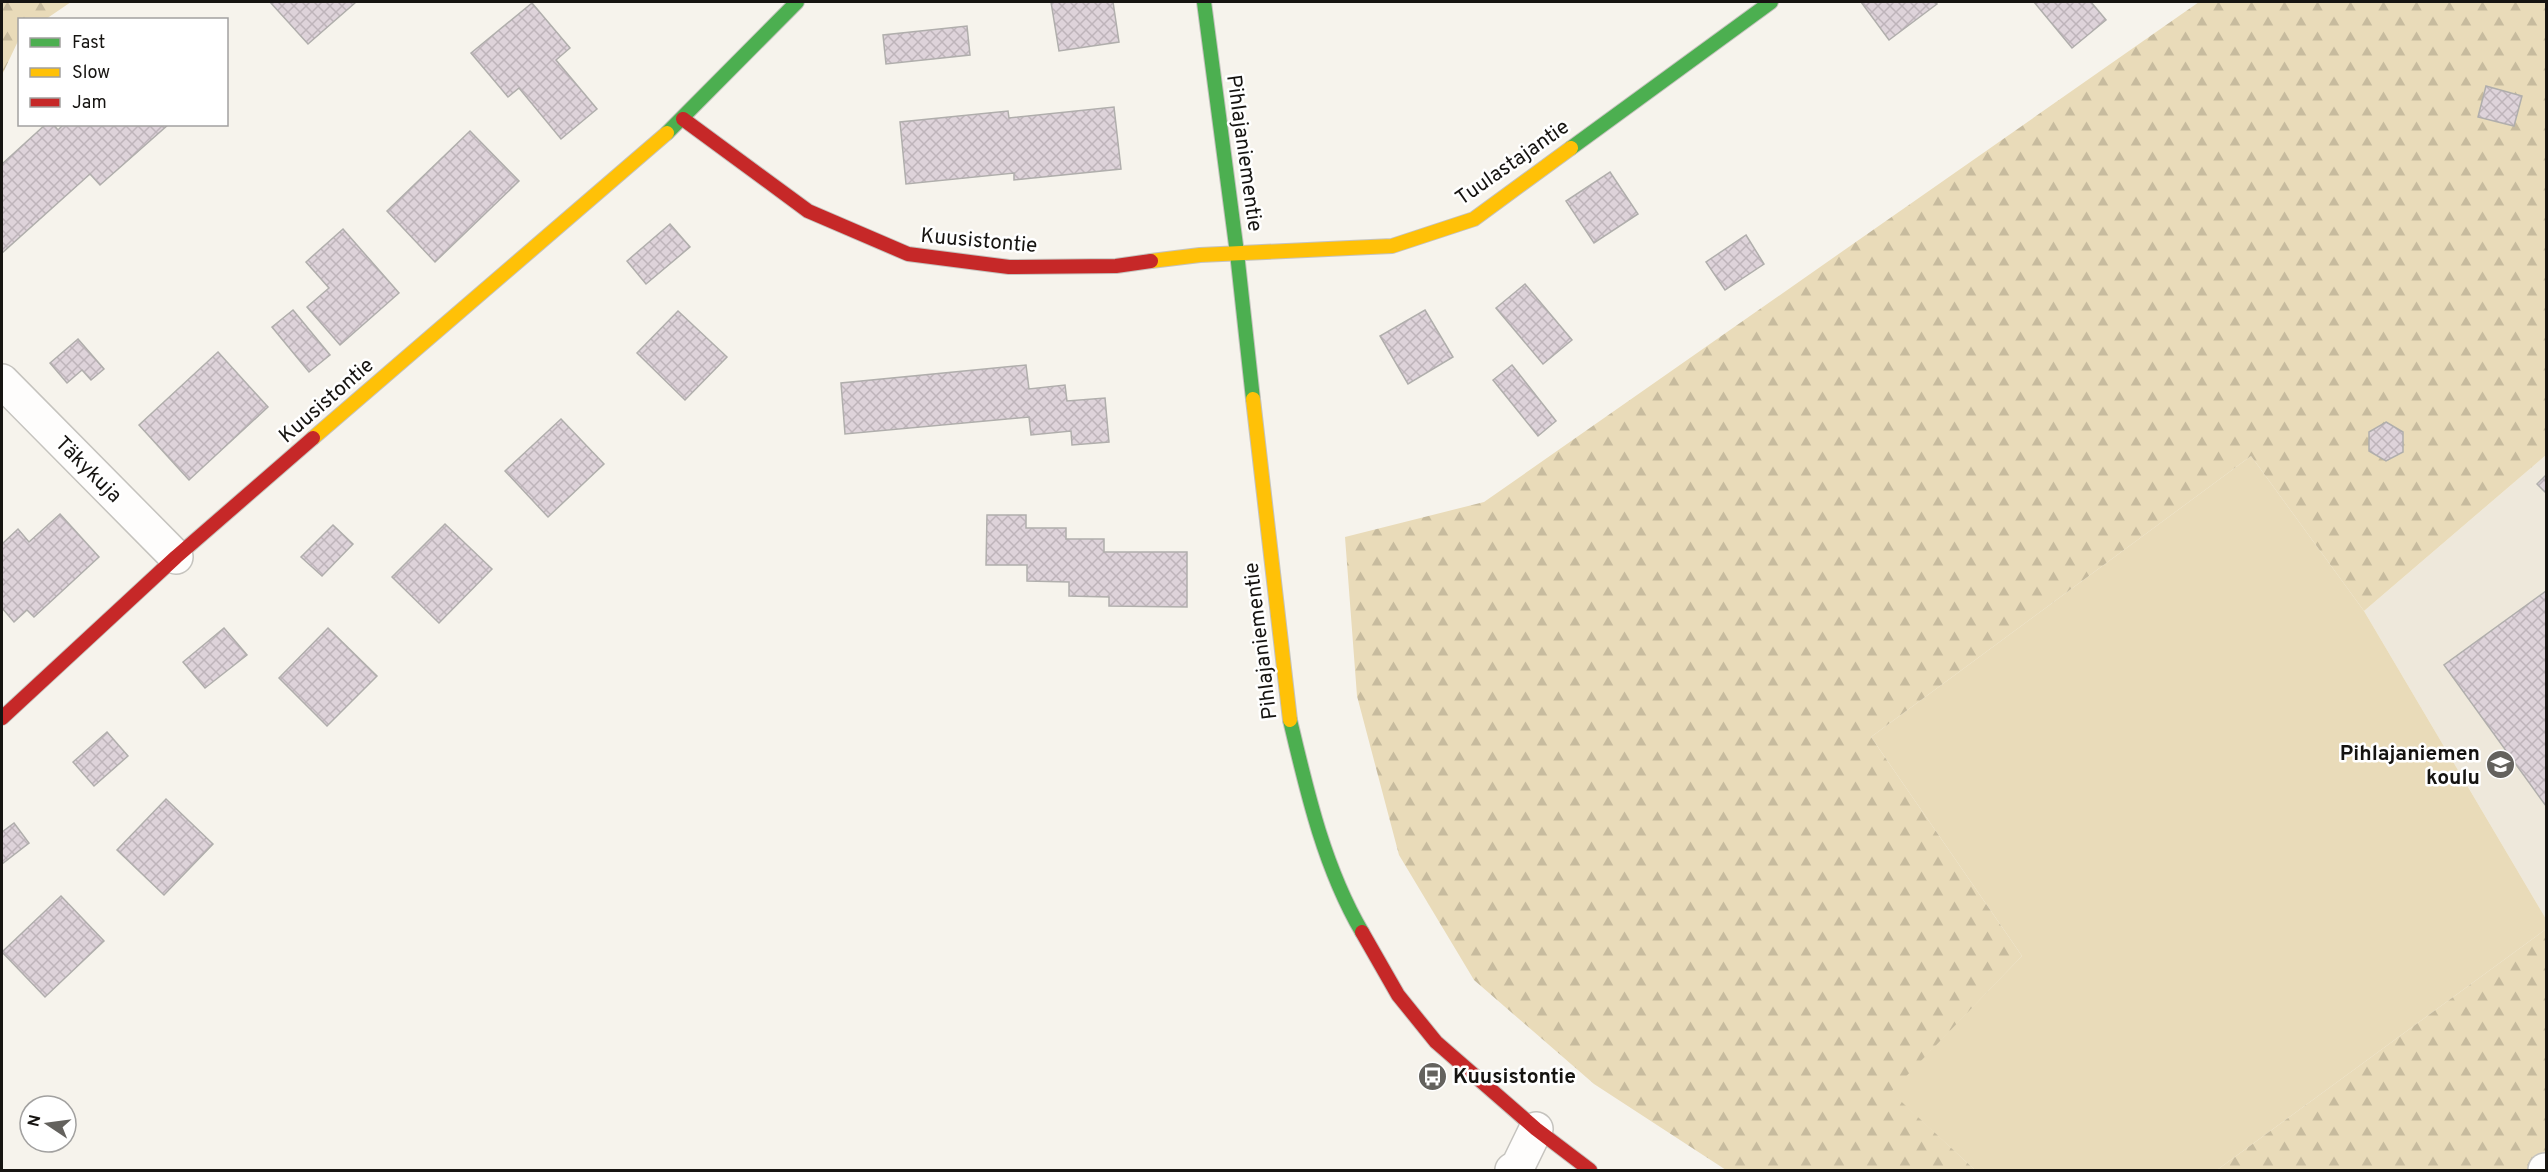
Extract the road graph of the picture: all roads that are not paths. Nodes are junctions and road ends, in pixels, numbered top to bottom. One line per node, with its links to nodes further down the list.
1 (797, 2): 4 (street, Kuusistontie)
2 (1204, 2): 5 (street, Pihlajaniementie)
3 (1771, 2): 5 (street, Tuulastajantie)
4 (683, 119): 5 (street, Kuusistontie); 7 (street, Kuusistontie)
5 (1238, 253): 9 (street, Pihlajaniementie)
6 (2, 381): 7 (street, Täkykuja)
7 (176, 557): 8 (street, Kuusistontie)
8 (2, 718)
9 (1536, 1129): 10 (street); 11 (street, Pihlajaniementie)
10 (1512, 1170)
11 (1590, 1170)

